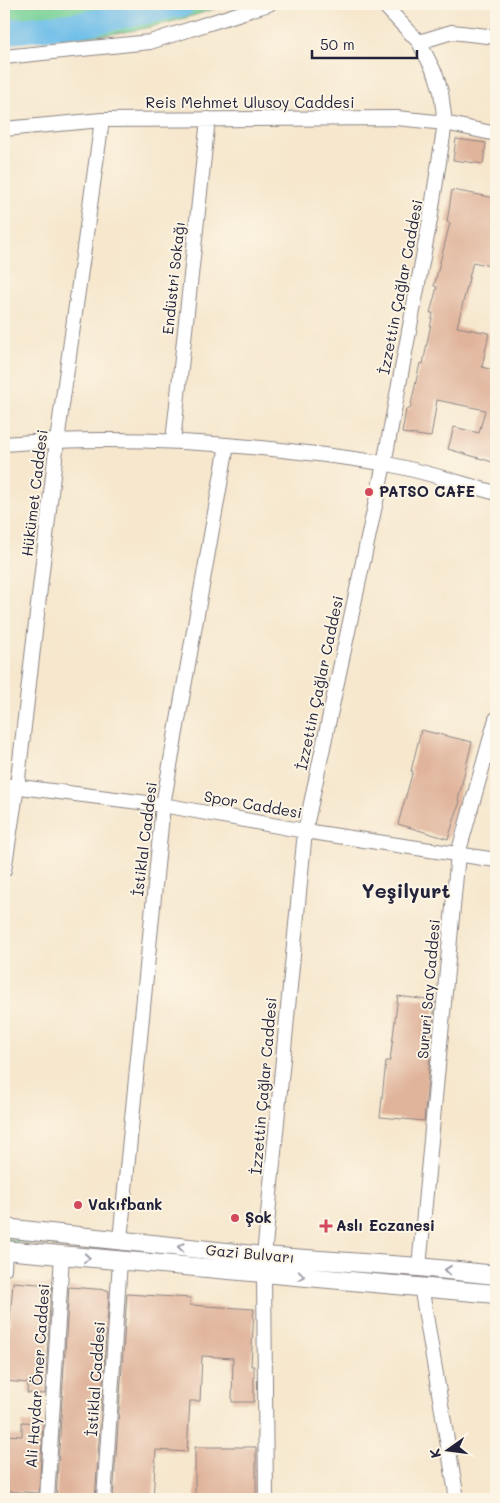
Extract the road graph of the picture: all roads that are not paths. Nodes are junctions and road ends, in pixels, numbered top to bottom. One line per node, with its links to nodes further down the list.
1 (269, 4): 5 (street)
2 (383, 4): 4 (street, İzzettin Çağlar Caddesi)
3 (496, 37): 4 (street)
4 (419, 42): 8 (street, İzzettin Çağlar Caddesi)
5 (4, 58)
6 (208, 119): 7 (street, Reis Mehmet Ulusoy Caddesi); 8 (street, Reis Mehmet Ulusoy Caddesi); 12 (street, Endüstri Sokağı)
7 (102, 120): 9 (street, Reis Mehmet Ulusoy Caddesi); 11 (street, Hükümet Caddesi)
8 (445, 123): 10 (street, Reis Mehmet Ulusoy Caddesi); 15 (street, İzzettin Çağlar Caddesi)
9 (4, 129)
10 (496, 134)
11 (57, 441): 12 (street); 13 (street); 18 (street, Hükümet Caddesi)
12 (173, 441): 14 (street)
13 (4, 444)
14 (227, 445): 15 (street); 19 (street, İstiklal Caddesi)
15 (384, 464): 16 (street); 20 (street, İzzettin Çağlar Caddesi)
16 (496, 494)
17 (496, 719): 21 (street, Sururi Say Caddesi)
18 (10, 786): 19 (street, Spor Caddesi); 23 (street, Hükümet Caddesi)
19 (163, 805): 20 (street, Spor Caddesi); 25 (street, İstiklal Caddesi)
20 (305, 831): 21 (street, Spor Caddesi); 29 (street, İzzettin Çağlar Caddesi)
21 (458, 854): 22 (street, Spor Caddesi); 30 (street, Sururi Say Caddesi)
22 (496, 860)
23 (4, 870)
24 (4, 1228): 25 (main road, Gazi Bulvarı)
25 (120, 1240): 29 (main road, Gazi Bulvarı, one-way to 25)
26 (4, 1250): 27 (main road, Gazi Bulvarı); 31 (street)
27 (62, 1255): 28 (main road, Gazi Bulvarı, one-way to 28); 35 (street, Ali Haydar Öner Caddesi)
28 (120, 1261): 29 (main road, Gazi Bulvarı); 36 (street, İstiklal Caddesi)
29 (264, 1265): 30 (main road, Gazi Bulvarı); 33 (main road, Gazi Bulvarı, one-way to 33); 37 (street, İzzettin Çağlar Caddesi)
30 (419, 1267): 32 (main road, Gazi Bulvarı, one-way to 30)
31 (4, 1269)
32 (496, 1275)
33 (421, 1286): 34 (main road, Gazi Bulvarı); 38 (street)
34 (496, 1294)
35 (47, 1499)
36 (104, 1499)
37 (266, 1499)
38 (457, 1499)

